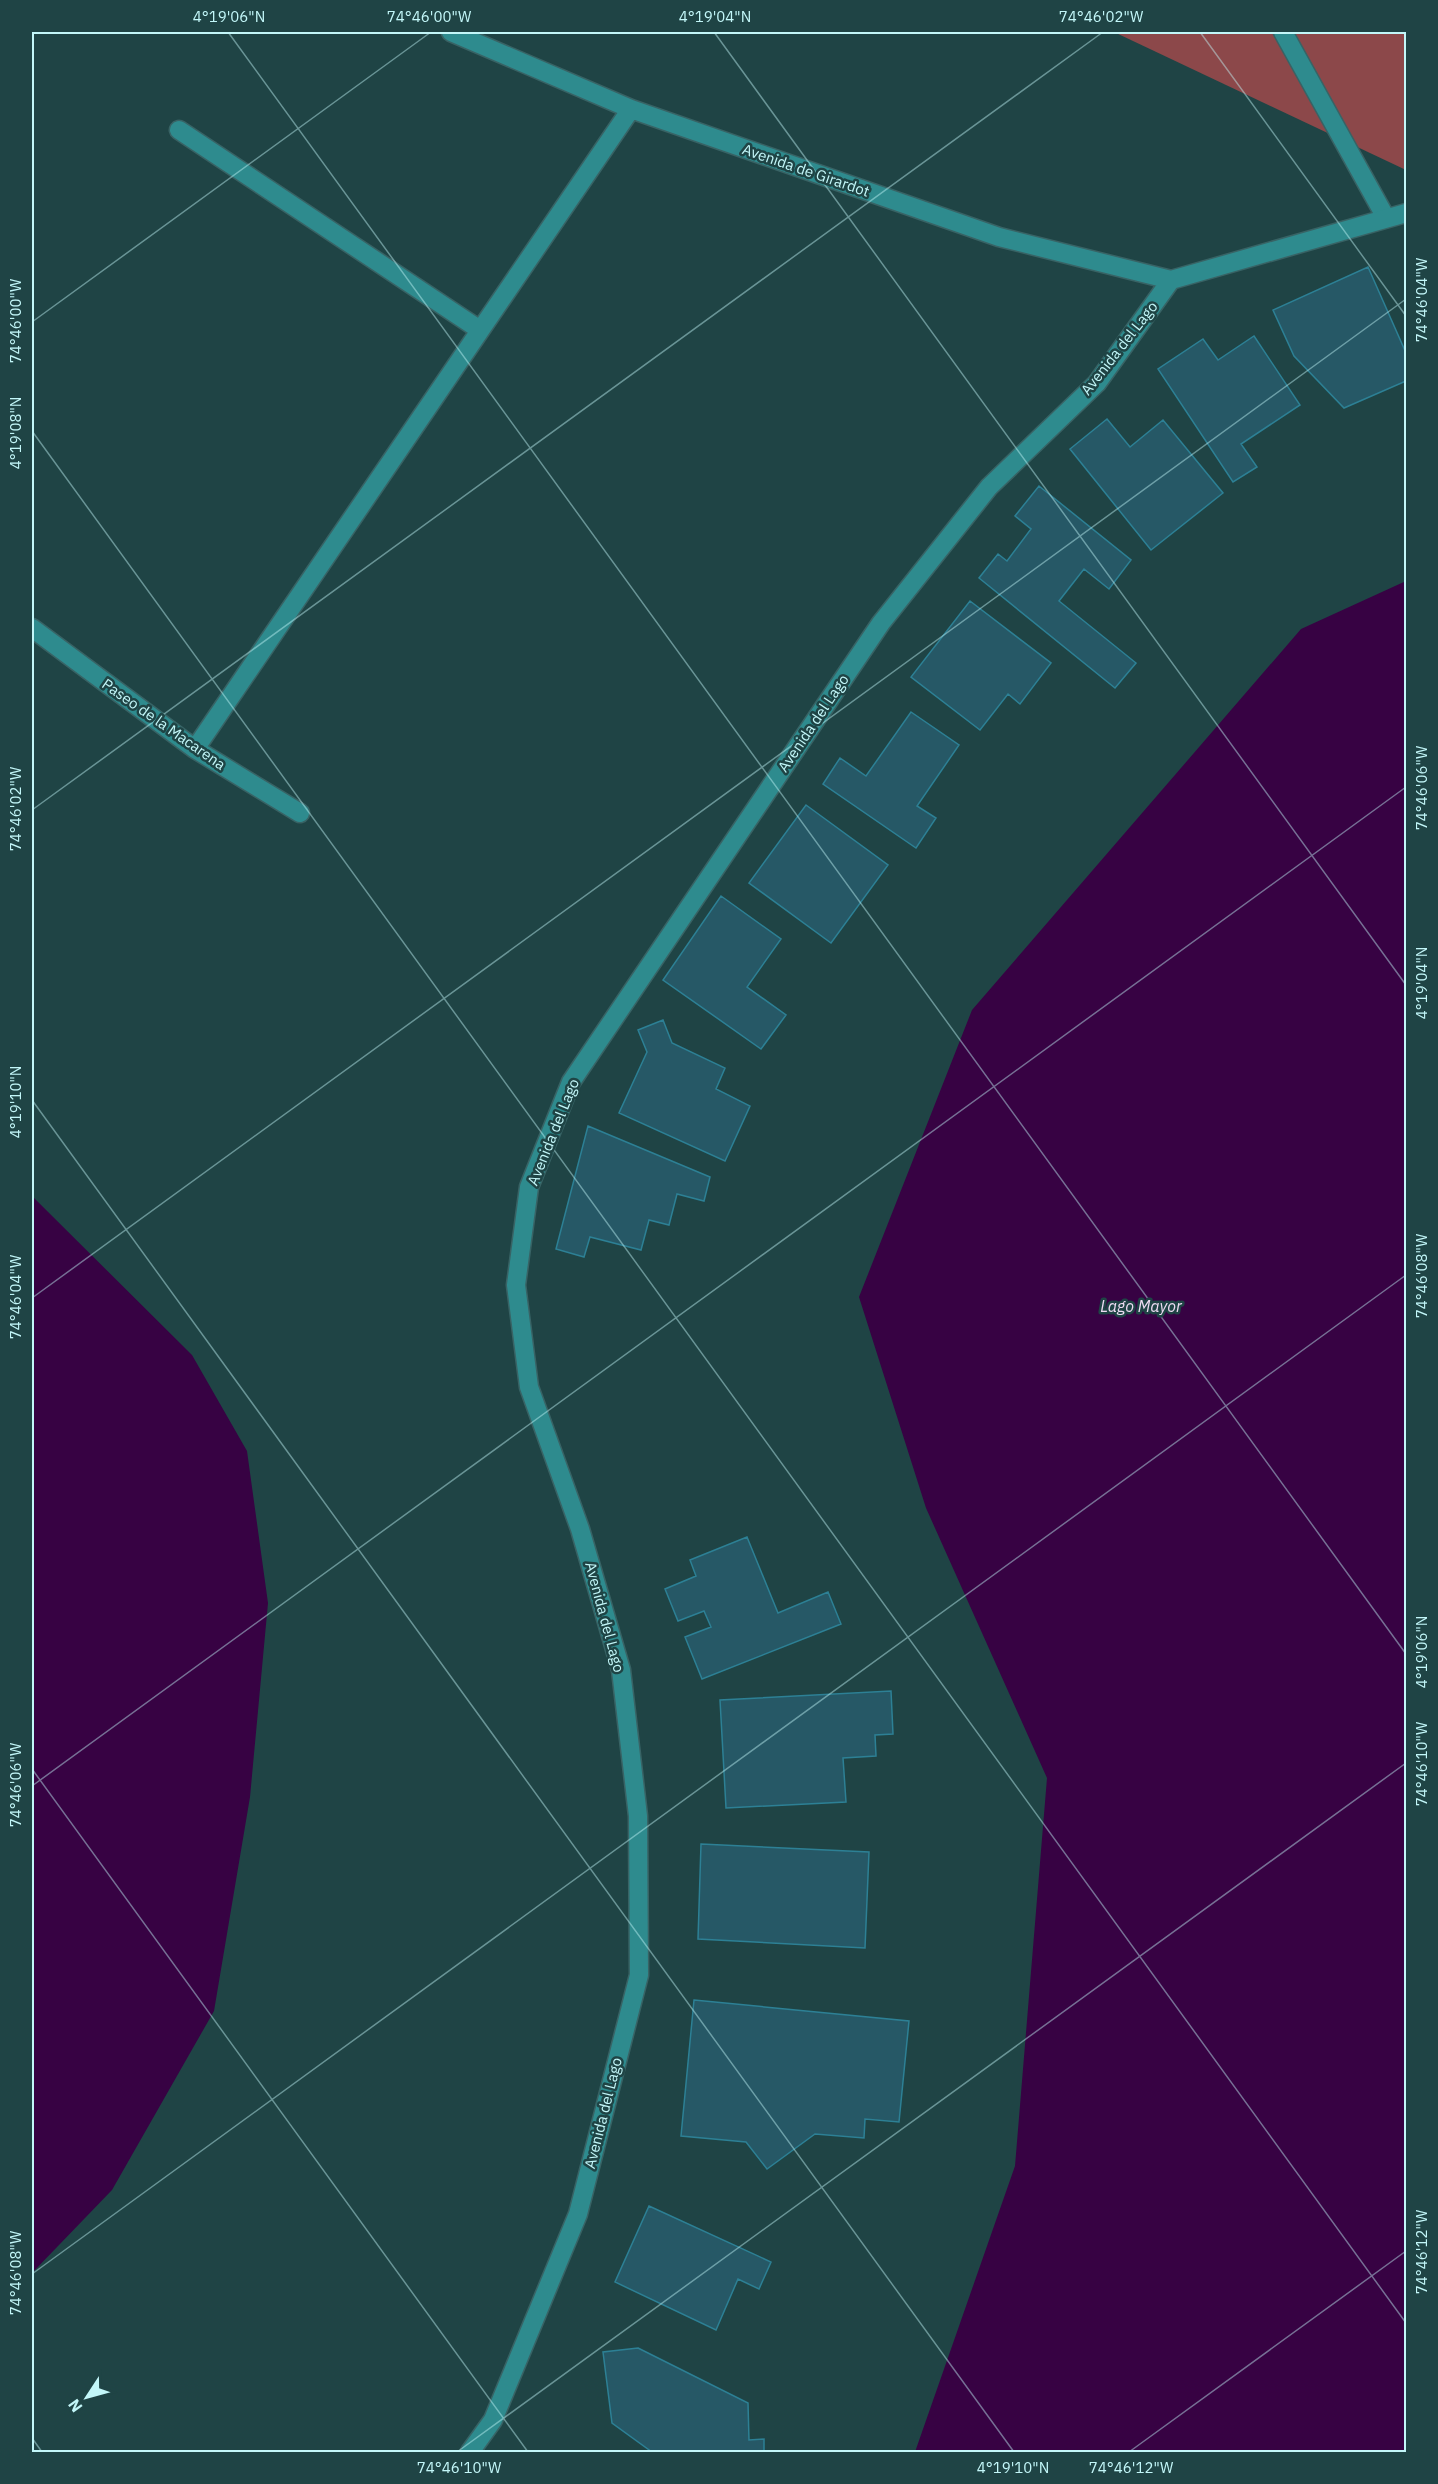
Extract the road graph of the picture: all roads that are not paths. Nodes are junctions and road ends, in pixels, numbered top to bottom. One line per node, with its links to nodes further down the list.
1 (451, 32): 3 (street, Avenida de Girardot)
2 (1283, 32): 6 (street)
3 (631, 109): 7 (street, Avenida de Girardot); 8 (street)
4 (179, 130): 8 (street)
5 (1407, 213): 6 (street)
6 (1386, 218): 7 (street)
7 (1172, 280): 12 (street, Avenida del Lago)
8 (480, 330): 10 (street)
9 (32, 628): 10 (street, Paseo de la Macarena)
10 (195, 749): 11 (street, Paseo de la Macarena)
11 (300, 813)
12 (470, 2452)

